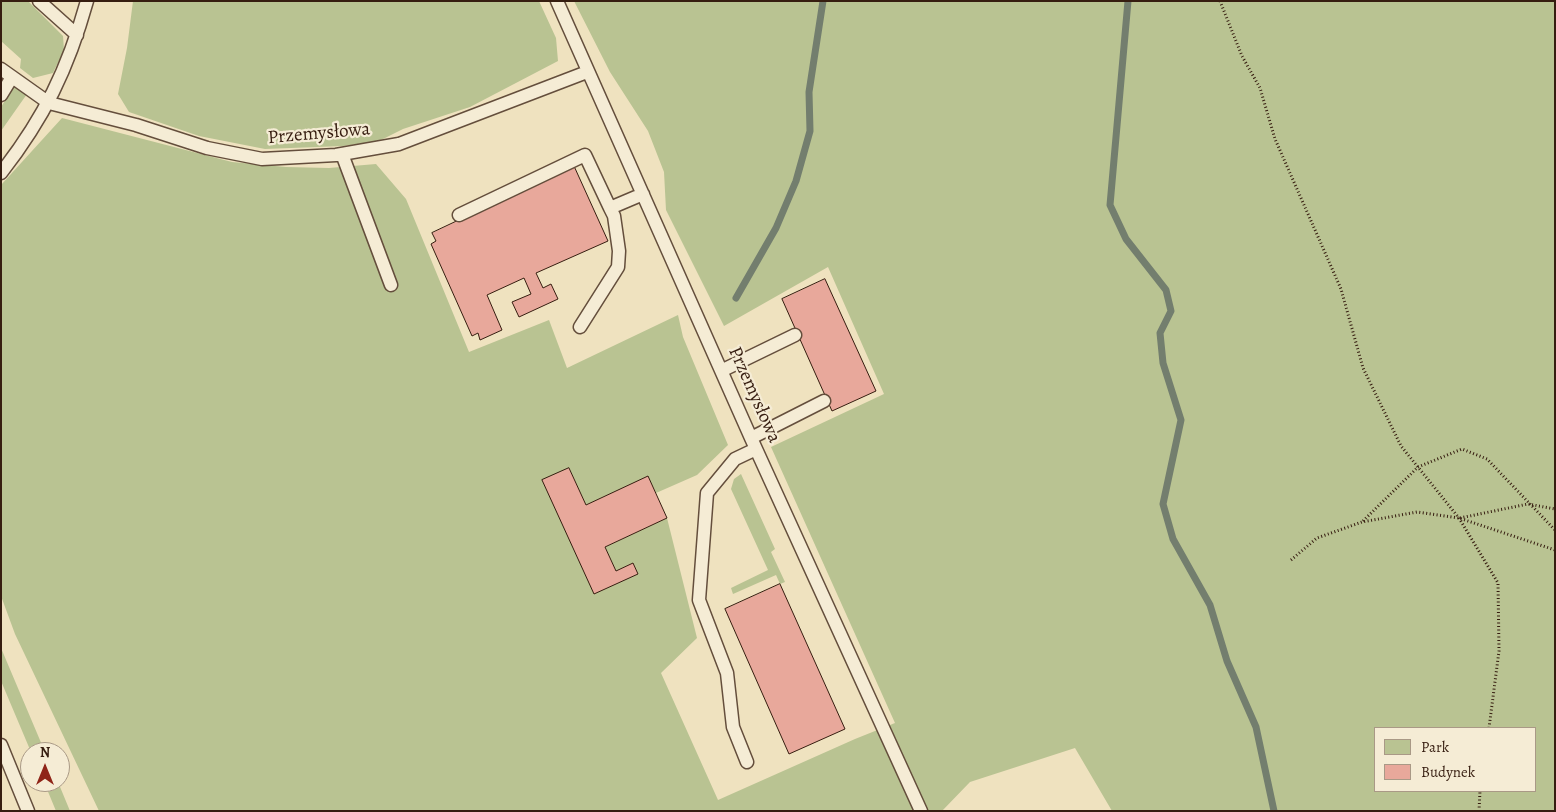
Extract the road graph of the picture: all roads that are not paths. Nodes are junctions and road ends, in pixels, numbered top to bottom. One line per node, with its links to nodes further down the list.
1 (39, 1): 4 (lane)
2 (86, 1): 4 (lane)
3 (557, 1): 6 (lane, Przemysłowa)
4 (77, 35): 9 (lane)
5 (1, 69): 7 (lane)
6 (587, 72): 10 (lane, Przemysłowa); 12 (lane, Przemysłowa)
7 (12, 77): 8 (lane); 9 (lane)
8 (1, 95)
9 (49, 103): 10 (lane, Przemysłowa); 11 (lane)
10 (342, 154): 15 (lane)
11 (1, 174)
12 (643, 194): 13 (lane); 18 (lane, Przemysłowa)
13 (610, 208): 14 (lane); 16 (lane)
14 (459, 215)
15 (390, 285)
16 (580, 327)
17 (795, 335): 18 (lane)
18 (723, 370): 20 (lane, Przemysłowa)
19 (824, 401): 20 (lane)
20 (754, 443): 22 (lane); 24 (lane, Przemysłowa)
21 (1, 745): 23 (lane)
22 (747, 762)
23 (28, 811)
24 (921, 811)

